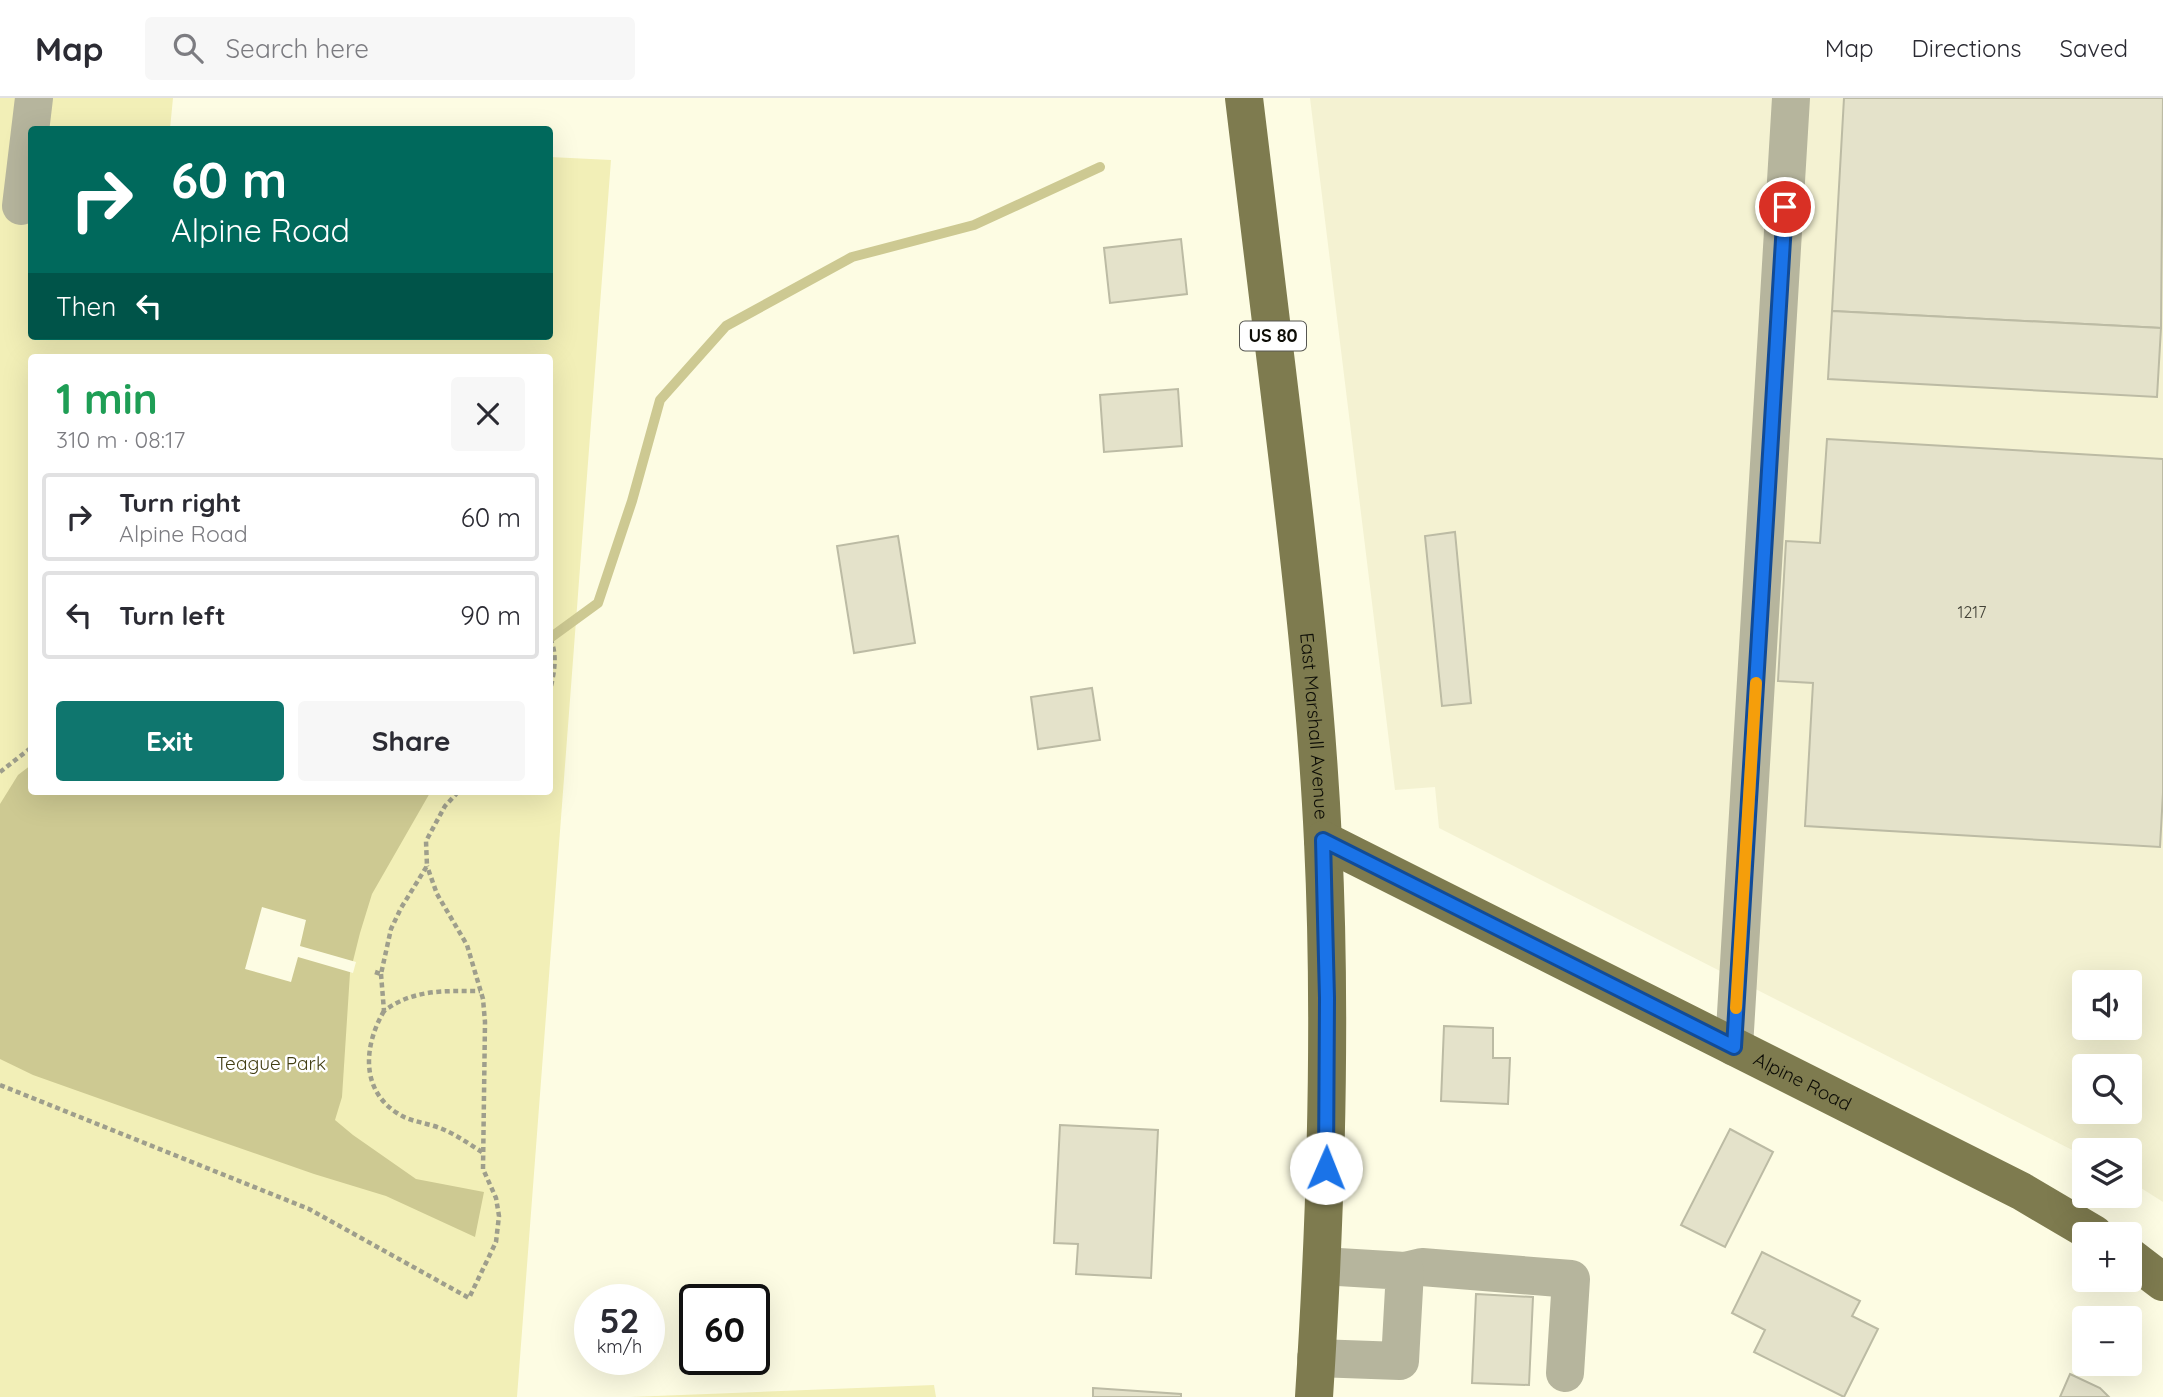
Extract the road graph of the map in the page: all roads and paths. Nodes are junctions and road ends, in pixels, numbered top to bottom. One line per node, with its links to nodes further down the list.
1 (34, 98): 4 (street)
2 (1244, 98): 10 (main road, East Marshall Avenue / US 80)
3 (1791, 98): 14 (street)
4 (31, 126)
5 (28, 152): 6 (street)
6 (22, 206)
7 (28, 750): 8 (path)
8 (0, 772)
9 (455, 795): 11 (path)
10 (1323, 840): 14 (main road, Alpine Road); 18 (main road, East Marshall Avenue / US 80)
11 (427, 866): 12 (path); 13 (path)
12 (481, 991): 13 (path); 16 (path)
13 (384, 1011): 16 (path)
14 (1734, 1047): 17 (main road, Alpine Road)
15 (0, 1085): 16 (path)
16 (482, 1152)
17 (2074, 1222)
18 (1322, 1266): 20 (street); 22 (main road, East Marshall Avenue / US 80)
19 (2142, 1266): 21 (main road)
20 (1405, 1271): 22 (street); 23 (street)
21 (2163, 1282)
22 (1316, 1358): 24 (main road, East Marshall Avenue / US 80)
23 (1565, 1373)
24 (1314, 1397)

